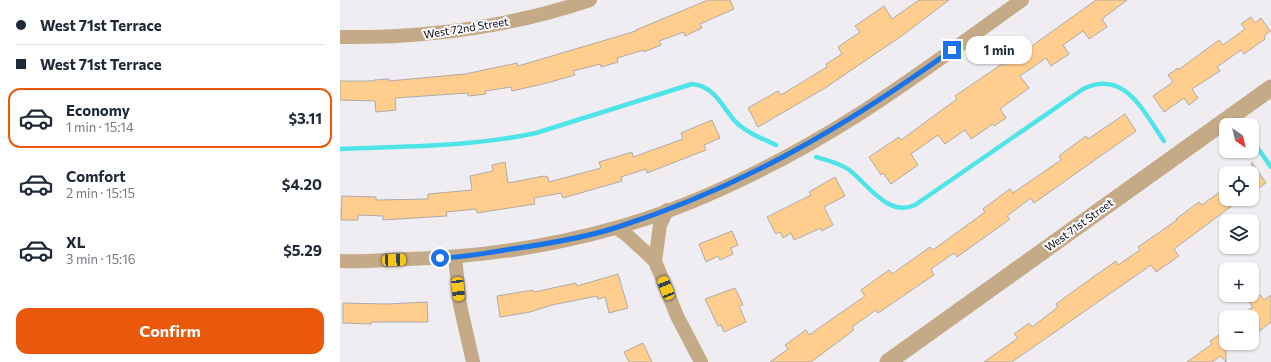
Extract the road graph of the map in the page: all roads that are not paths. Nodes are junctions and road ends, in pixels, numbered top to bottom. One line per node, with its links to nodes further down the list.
1 (590, 0): 3 (street, West 72nd Street)
2 (1022, 0): 5 (street)
3 (340, 38)
4 (1271, 88): 12 (street, West 71st Street)
5 (667, 210): 6 (street); 9 (street)
6 (617, 228): 7 (street); 9 (street)
7 (455, 258): 8 (street); 10 (street)
8 (340, 261)
9 (655, 261): 11 (street)
10 (473, 362)
11 (701, 362)
12 (888, 362)

